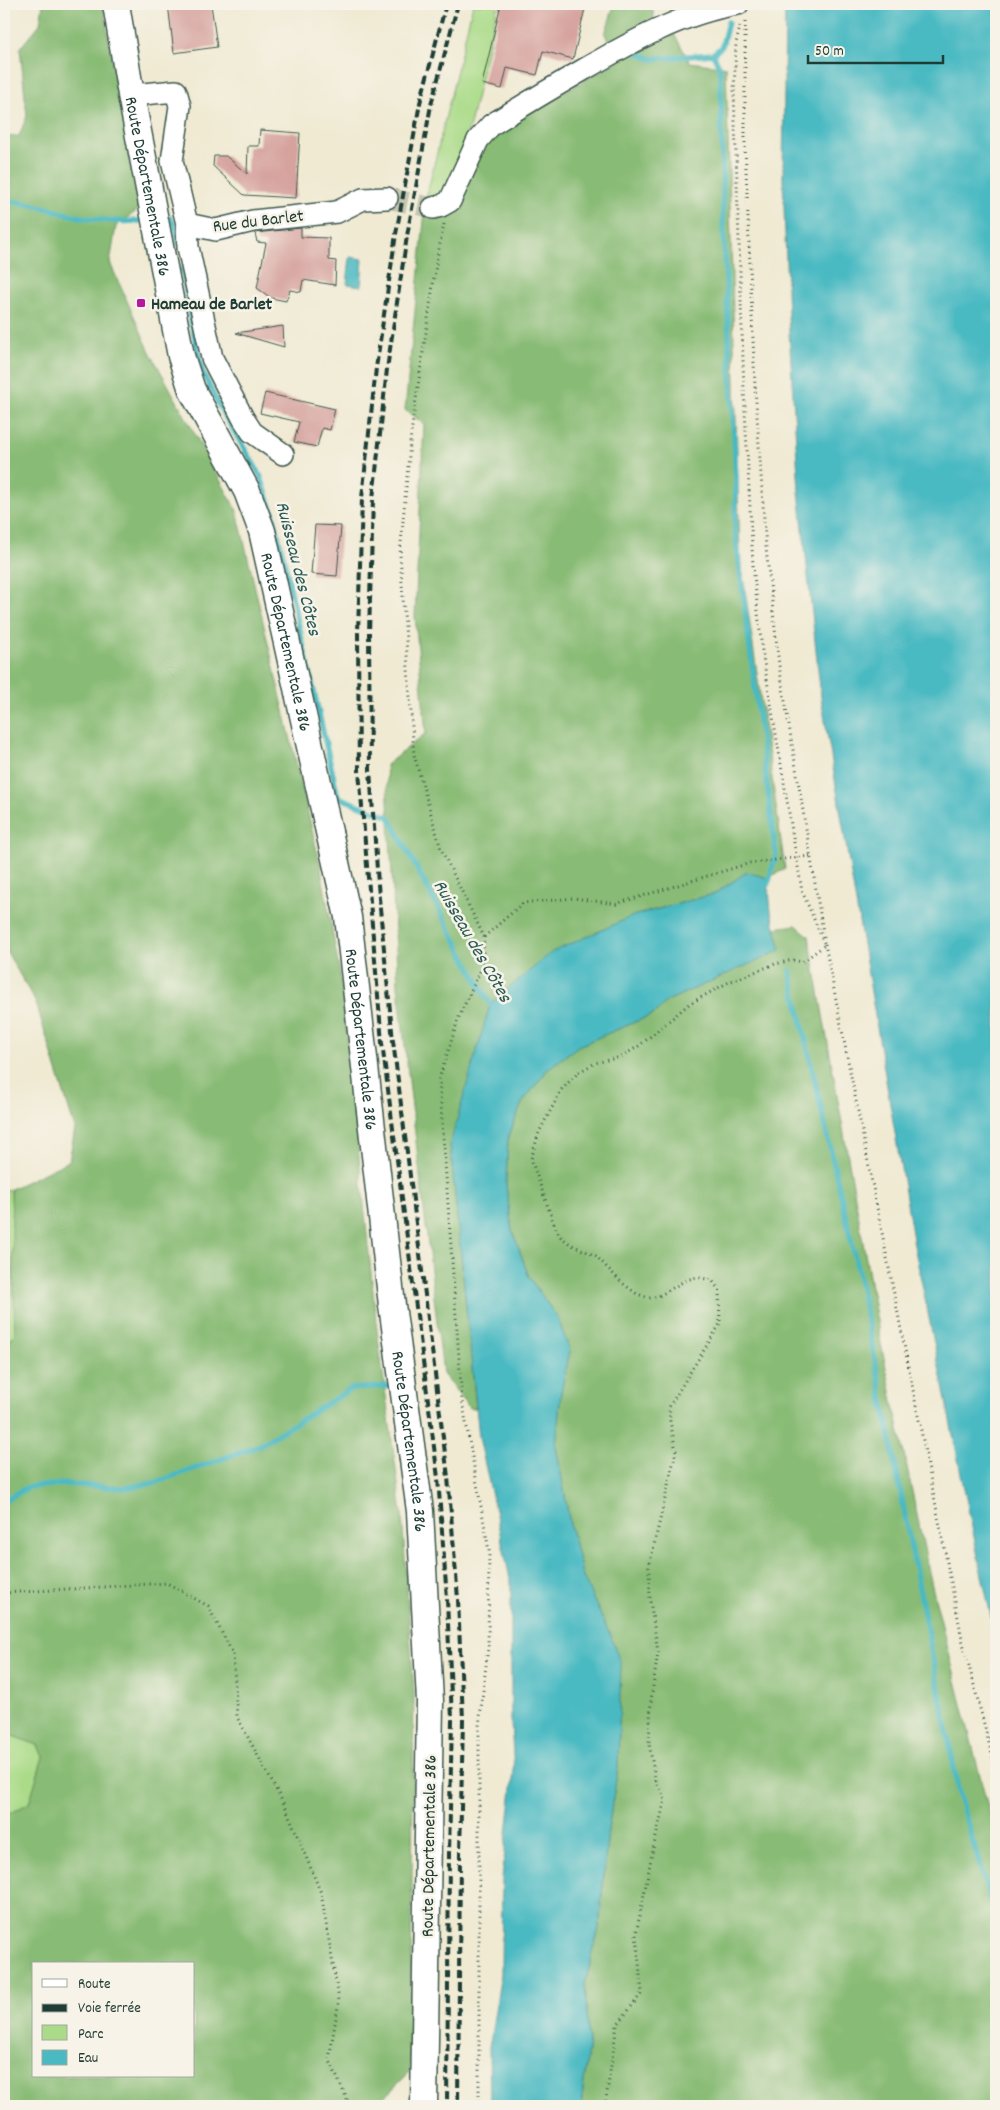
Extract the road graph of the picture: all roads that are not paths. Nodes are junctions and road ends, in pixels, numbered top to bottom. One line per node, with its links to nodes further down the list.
1 (116, 4): 3 (main road, Route Départementale 386)
2 (741, 12): 5 (street)
3 (131, 95): 6 (street, Rue du Barlet); 8 (main road, Route Départementale 386)
4 (387, 198): 6 (street, Rue du Barlet)
5 (441, 204)
6 (187, 224): 7 (street)
7 (283, 454)
8 (424, 2106)

